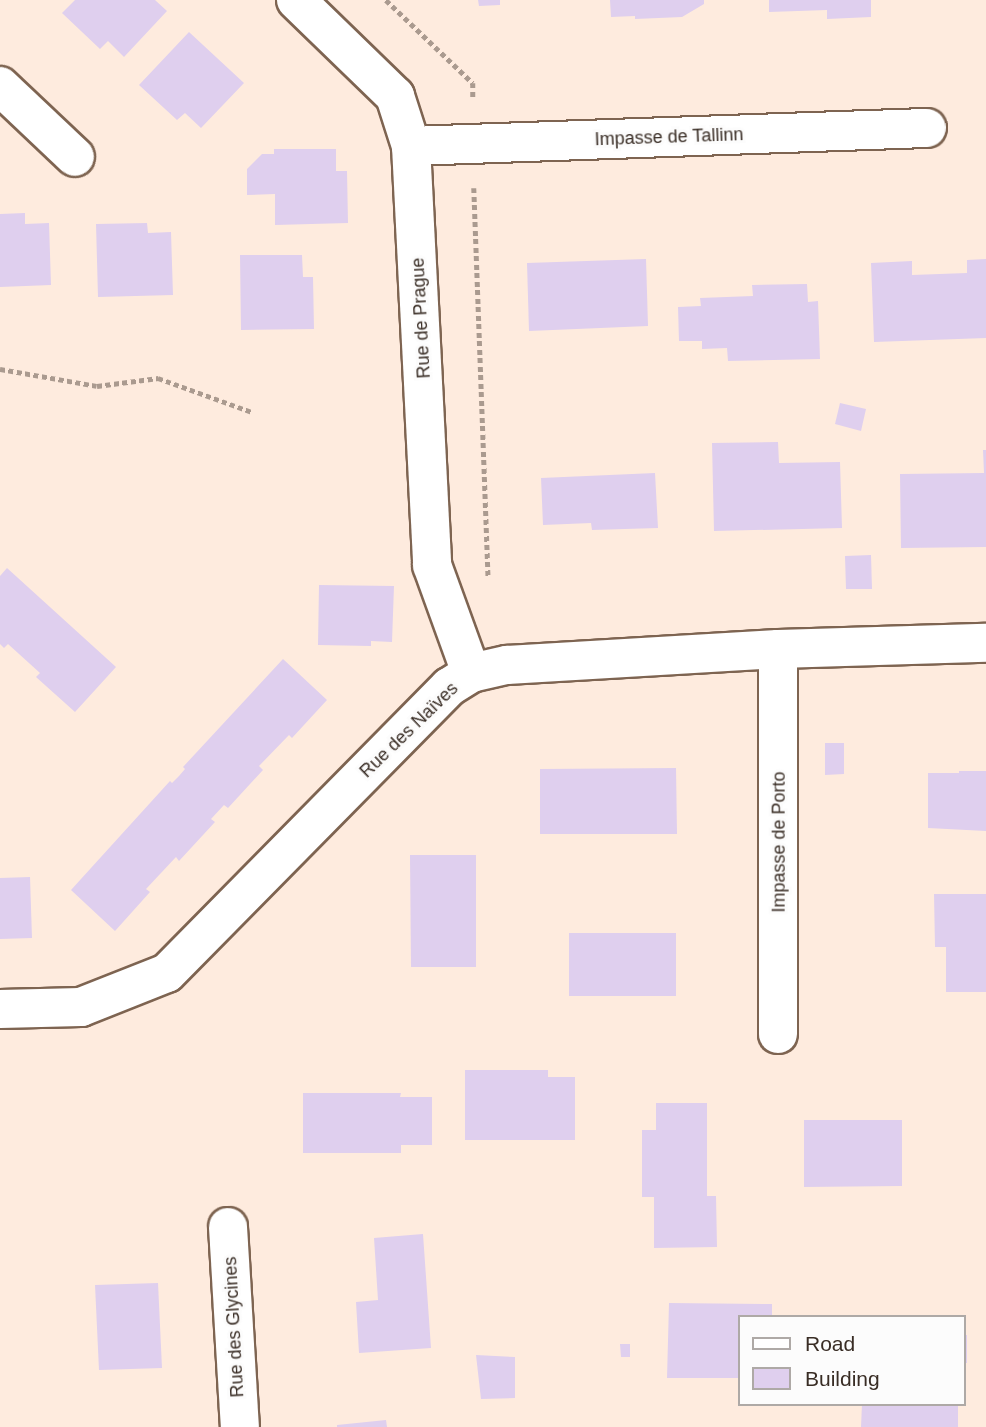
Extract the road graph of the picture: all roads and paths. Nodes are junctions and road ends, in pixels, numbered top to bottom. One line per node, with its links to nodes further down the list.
1 (296, 0): 6 (street, Rue de Prague)
2 (386, 0): 4 (path)
3 (0, 86): 7 (street)
4 (473, 109)
5 (928, 128): 6 (street, Impasse de Tallinn)
6 (411, 146): 14 (street, Rue de Prague)
7 (75, 157)
8 (474, 185): 11 (path)
9 (0, 369): 10 (path)
10 (252, 412)
11 (489, 590)
12 (986, 643): 13 (street, Rue des Naïves)
13 (778, 649): 14 (street, Rue des Naïves); 16 (street, Impasse de Porto)
14 (471, 673): 15 (street, Rue des Naïves)
15 (0, 1009)
16 (778, 1034)
17 (228, 1227): 18 (street, Rue des Glycines)
18 (240, 1427)

